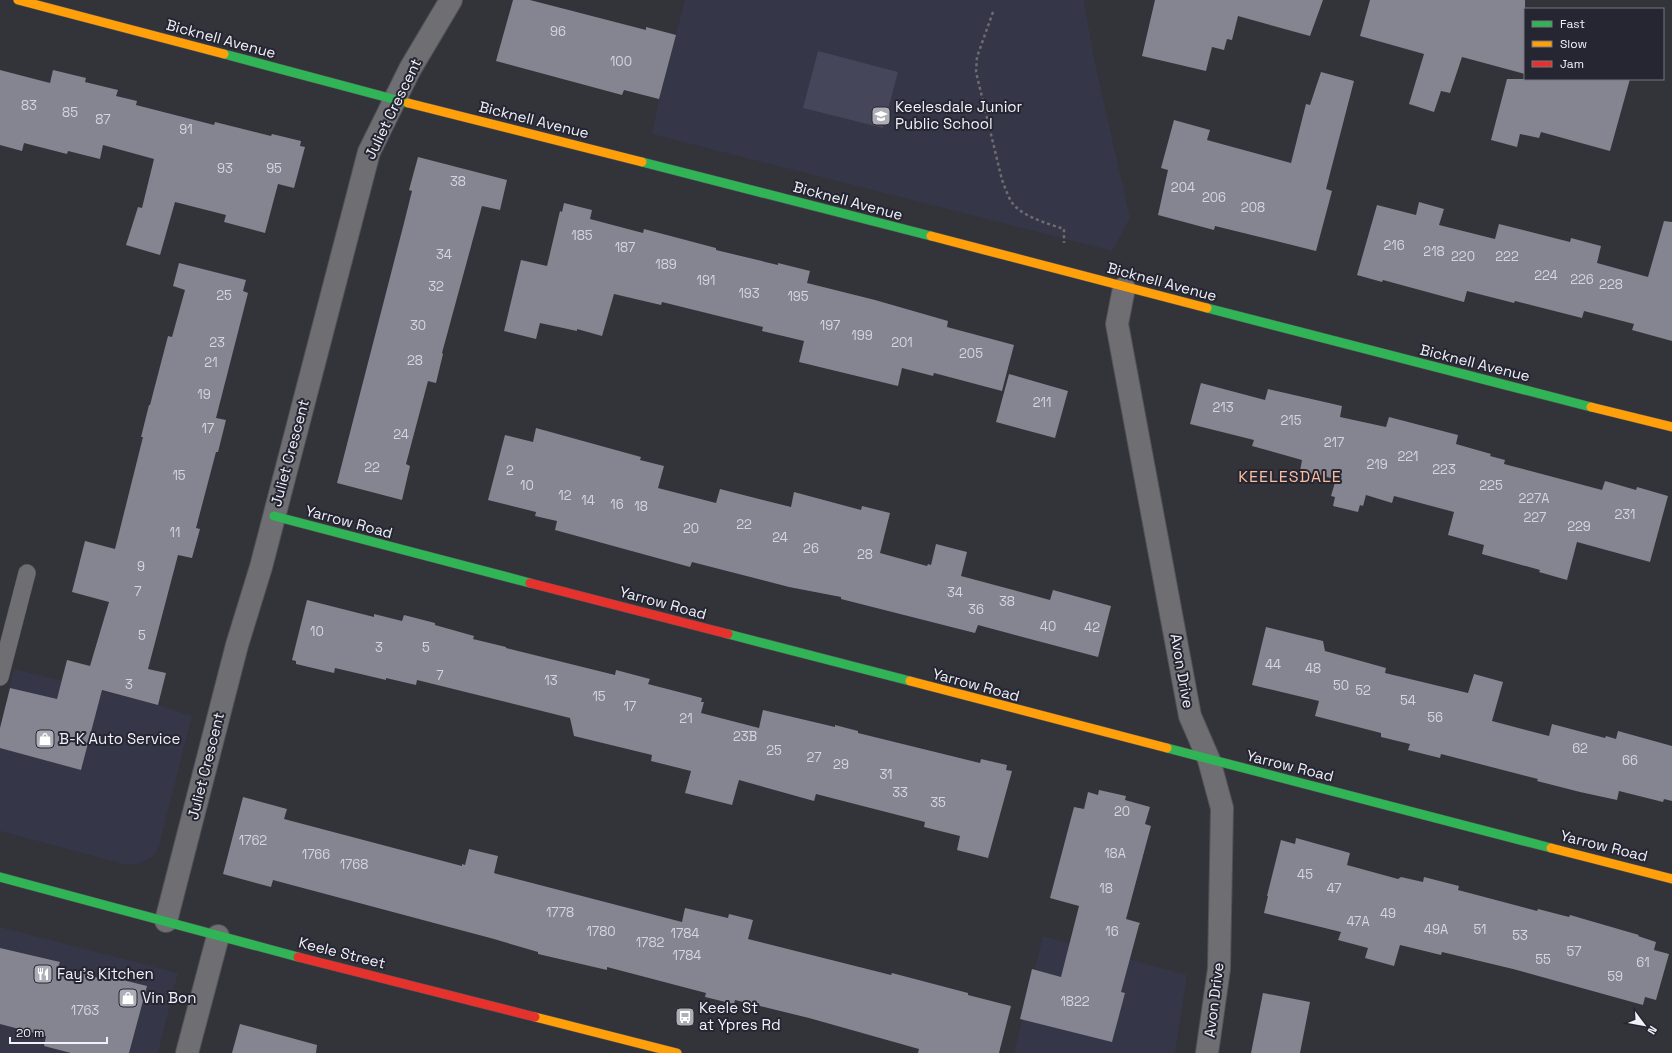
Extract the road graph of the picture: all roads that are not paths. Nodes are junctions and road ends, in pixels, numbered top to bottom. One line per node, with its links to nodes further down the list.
1 (18, 0): 3 (street, Bicknell Avenue)
2 (452, 0): 3 (street, Juliet Crescent)
3 (394, 99): 4 (street, Bicknell Avenue); 6 (street, Juliet Crescent)
4 (1124, 288): 5 (street, Bicknell Avenue); 9 (street, Avon Drive)
5 (1672, 427)
6 (274, 516): 9 (street, Yarrow Road); 12 (street, Juliet Crescent)
7 (27, 573): 8 (lane)
8 (0, 676)
9 (1209, 760): 11 (street, Yarrow Road); 17 (street, Avon Drive)
10 (0, 877): 12 (street, Keele Street)
11 (1672, 878)
12 (166, 921): 13 (street, Keele Street)
13 (218, 936): 14 (street, Keele Street); 15 (street)
14 (652, 1050): 16 (street, Keele Street)
15 (187, 1053)
16 (678, 1053)
17 (1207, 1053)

